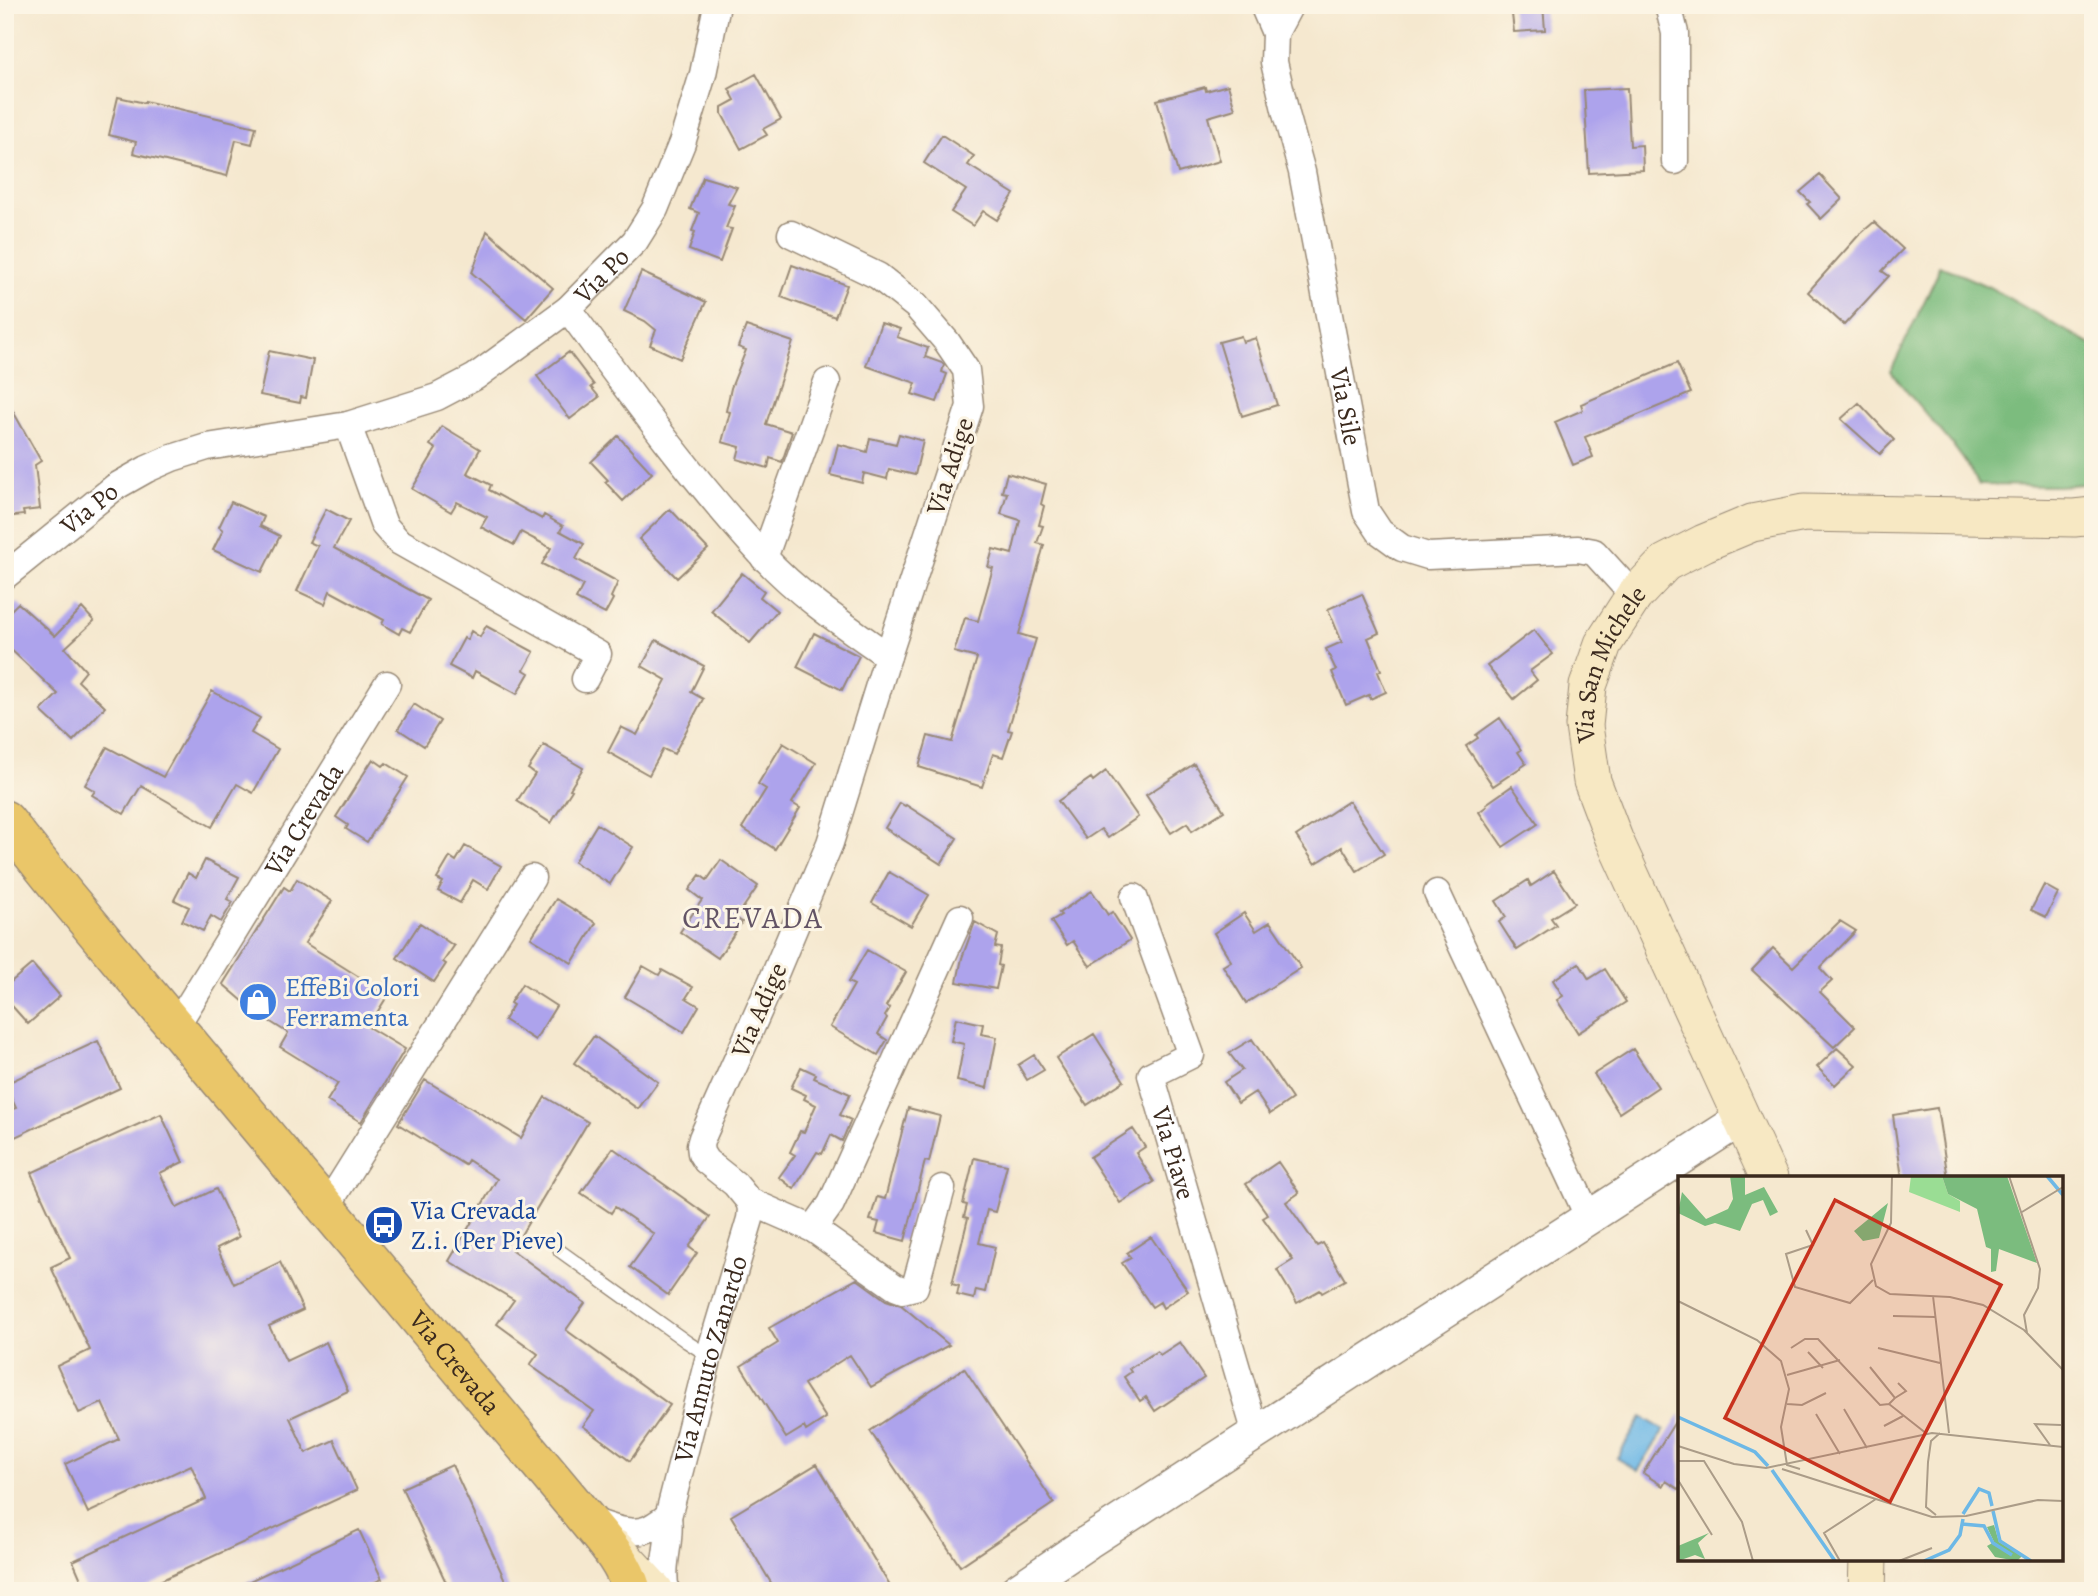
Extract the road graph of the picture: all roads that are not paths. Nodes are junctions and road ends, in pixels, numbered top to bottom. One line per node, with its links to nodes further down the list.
1 (717, 5): 8 (street, Via Po)
2 (1263, 5): 5 (street)
3 (1290, 5): 5 (street)
4 (1668, 5): 6 (street)
5 (1275, 33): 14 (street, Via Sile)
6 (1675, 161)
7 (791, 234): 15 (street, Via Adige)
8 (568, 309): 10 (street, Via Po); 12 (street)
9 (827, 382): 12 (street)
10 (348, 425): 13 (street, Via Po); 16 (street)
11 (2093, 516): 14 (main road, Via San Michele)
12 (764, 558): 15 (street)
13 (5, 576)
14 (1634, 596): 26 (main road, Via San Michele)
15 (888, 656): 29 (street, Via Adige)
16 (585, 679)
17 (387, 684): 25 (street, Via Crevada)
18 (5, 820): 22 (main road, Via Crevada)
19 (5, 860): 22 (main road)
20 (532, 878): 30 (street)
21 (1437, 893): 31 (street)
22 (66, 896): 25 (main road, Via Crevada)
23 (1134, 897): 35 (street, Via Piave)
24 (960, 918): 32 (street)
25 (176, 1026): 30 (main road, Via Crevada)
26 (1741, 1119): 27 (main road, Via San Michele); 31 (street)
27 (1768, 1176)
28 (942, 1188): 32 (street, Via Adige)
29 (749, 1201): 32 (street, Via Adige); 34 (street, Via Annuto Zanardo)
30 (327, 1206): 37 (main road, Via Crevada)
31 (1589, 1217): 35 (street)
32 (813, 1229)
33 (560, 1251): 34 (lane)
34 (709, 1356): 36 (street, Via Annuto Zanardo)
35 (1256, 1434): 42 (street)
36 (668, 1517): 37 (street); 41 (street, Via Annuto Zanardo)
37 (586, 1519): 39 (main road, Via Crevada); 40 (main road, Via Crevada)
38 (1868, 1561): 43 (main road)
39 (632, 1591)
40 (655, 1591)
41 (666, 1591)
42 (1016, 1591)
43 (1867, 1591)

